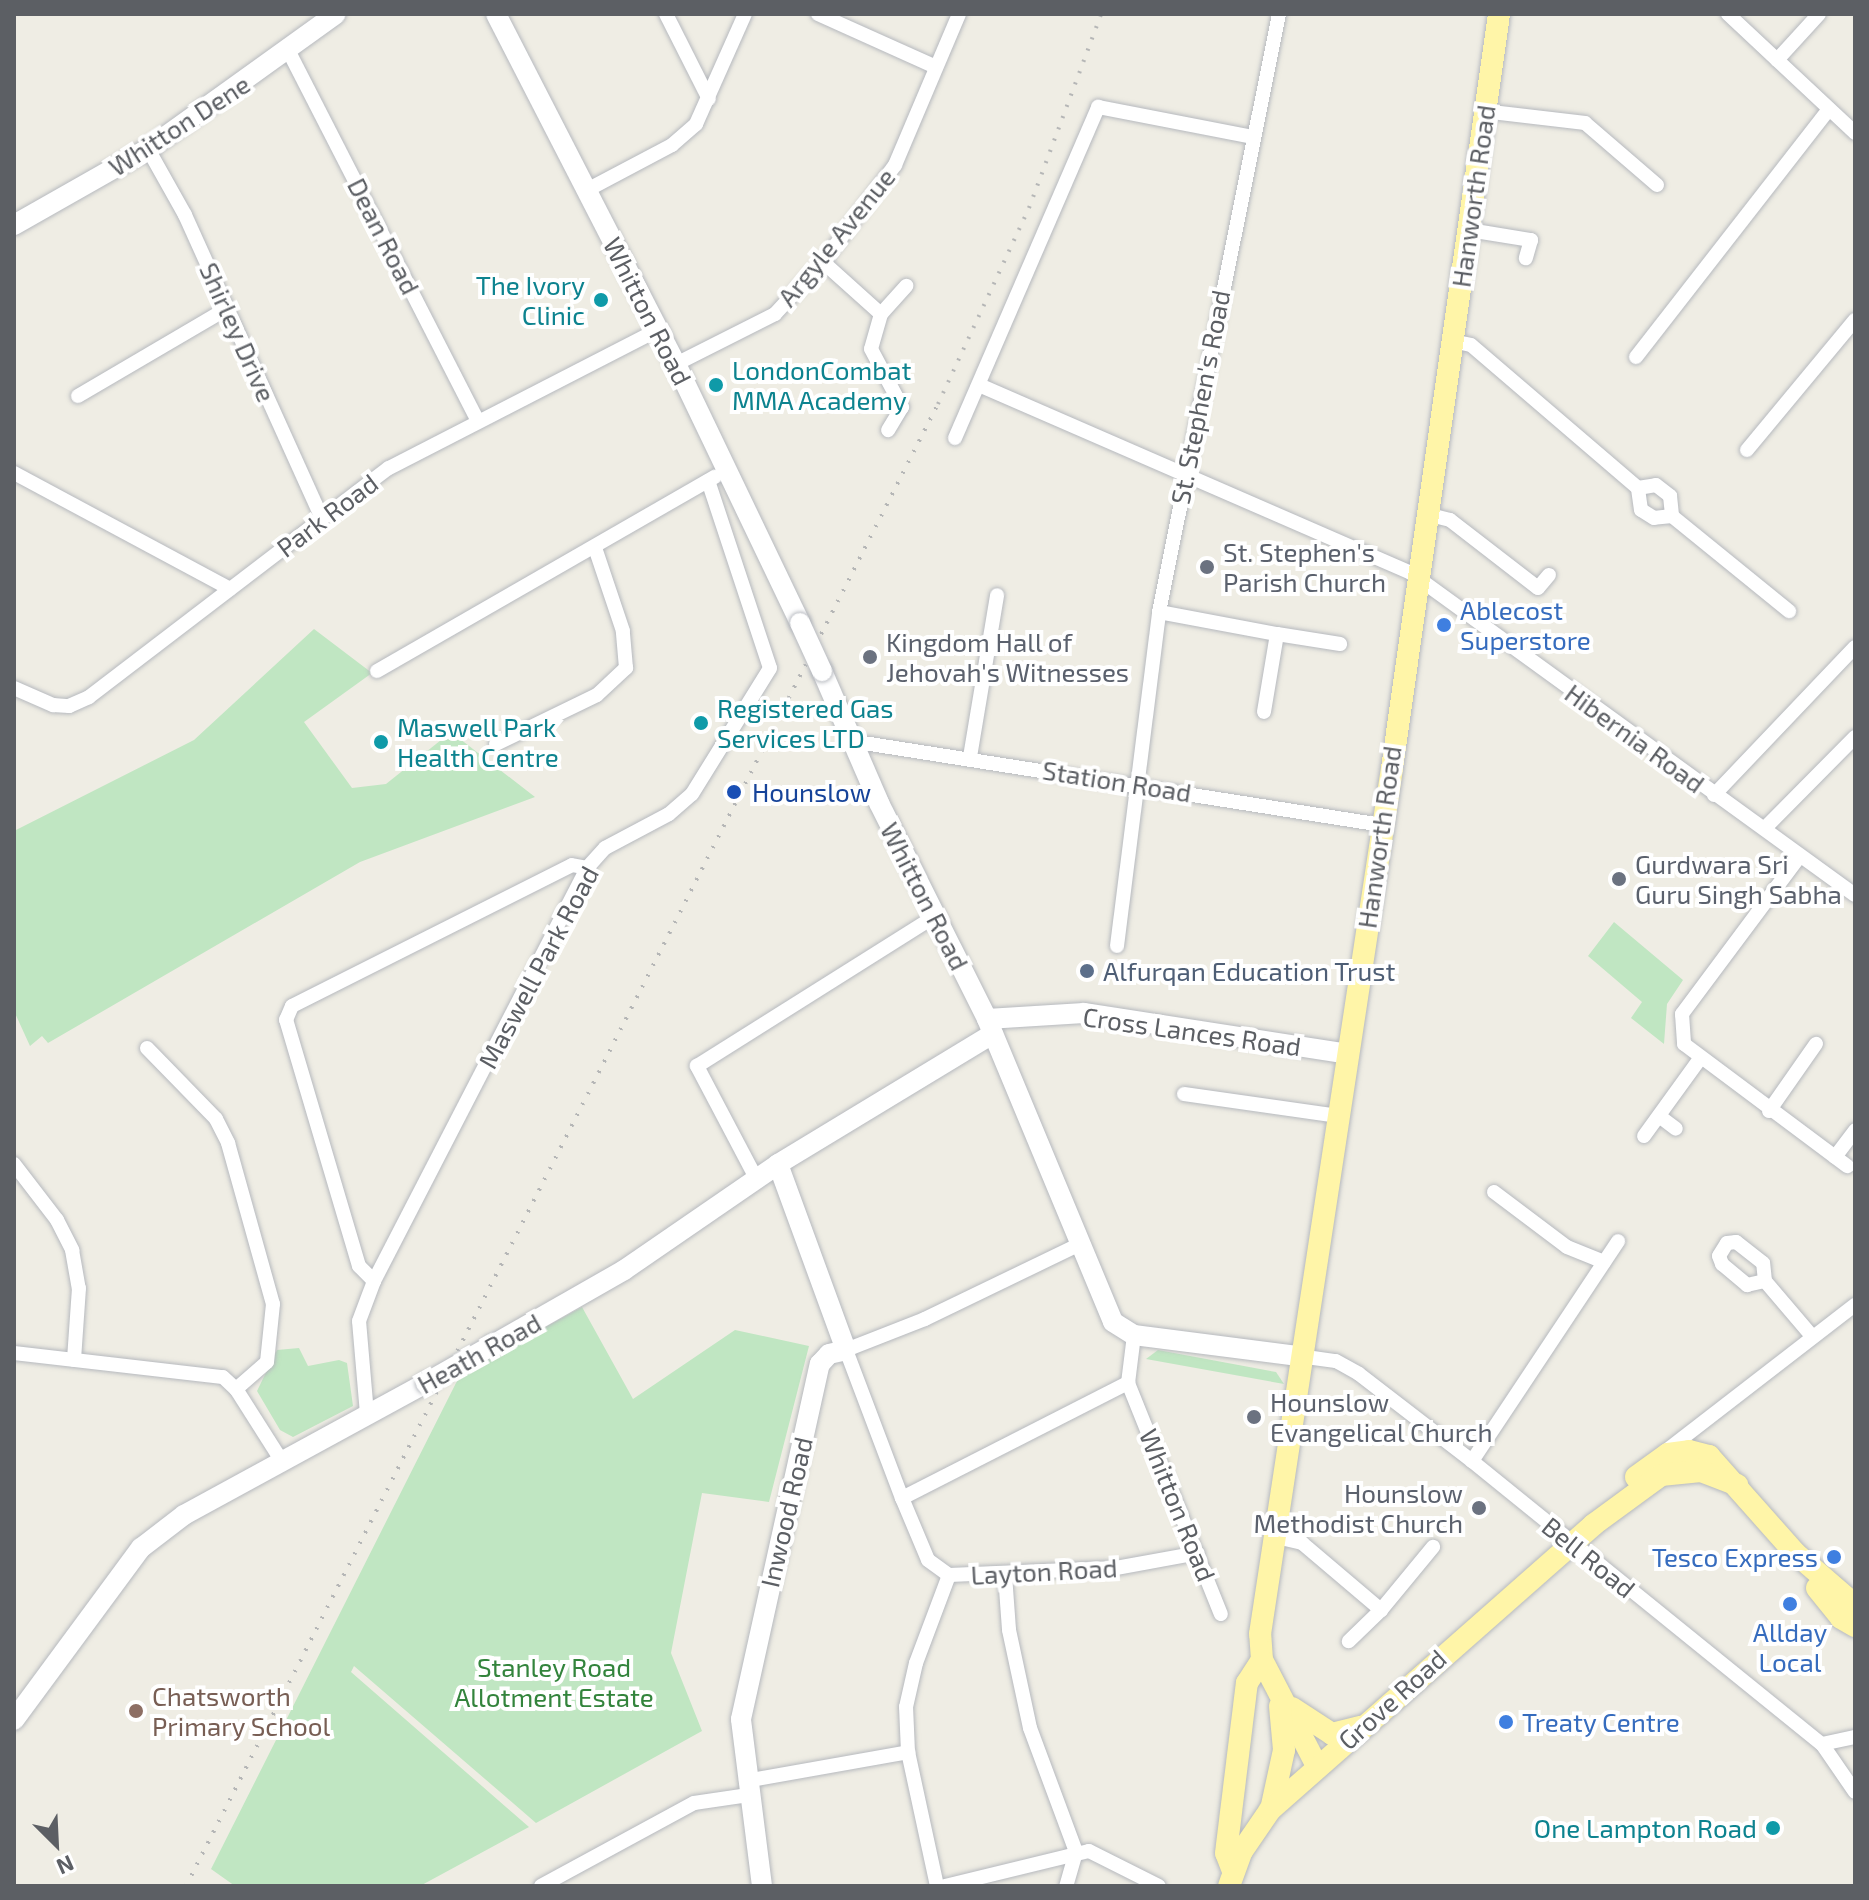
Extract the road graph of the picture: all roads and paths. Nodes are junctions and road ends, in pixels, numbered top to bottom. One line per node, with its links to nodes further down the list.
1 (336, 14): 11 (street, Whitton Dene)
2 (496, 14): 21 (street, Whitton Road)
3 (666, 14): 14 (street)
4 (745, 14): 14 (street)
5 (818, 14): 13 (street)
6 (959, 14): 13 (street, Argyle Avenue)
7 (1279, 14): 18 (street, St. Stephen's Road)
8 (1499, 14): 16 (main road, Hanworth Road)
9 (1728, 14): 12 (street)
10 (1819, 14): 12 (street)
11 (289, 52): 19 (street, Whitton Dene); 36 (street, Dean Road)
12 (1777, 60): 15 (street)
13 (936, 67): 25 (street, Argyle Avenue)
14 (709, 99): 21 (street)
15 (1829, 109): 17 (street); 32 (street)
16 (1483, 111): 20 (street); 23 (main road, Hanworth Road)
17 (1855, 133)
18 (1253, 137): 34 (street); 42 (street, St. Stephen's Road)
19 (148, 149): 22 (street, Whitton Dene); 27 (street, Shirley Drive)
20 (1657, 185)
21 (587, 190): 30 (street, Whitton Road)
22 (14, 225)
23 (1469, 230): 24 (street); 31 (main road, Hanworth Road)
24 (1526, 258)
25 (823, 262): 28 (street); 33 (street, Argyle Avenue)
26 (906, 286): 28 (street)
27 (228, 308): 35 (street); 46 (street, Shirley Drive)
28 (881, 314): 37 (street)
29 (1855, 320): 39 (street)
30 (658, 330): 33 (street, Whitton Road); 36 (street, Park Road)
31 (1452, 341): 43 (street); 44 (main road, Hanworth Road)
32 (1636, 357)
33 (676, 364): 41 (street, Whitton Road)
34 (979, 385): 38 (street); 42 (street, Hibernia Road)
35 (78, 396)
36 (478, 421): 46 (street, Park Road)
37 (888, 430)
38 (955, 438)
39 (1747, 450)
40 (14, 473): 50 (street)
41 (717, 476): 47 (street); 62 (street, Whitton Road, bridge); 70 (street, Maswell Park Road)
42 (1184, 476): 49 (street, Hibernia Road); 53 (street, St. Stephen's Road)
43 (1638, 488): 45 (street); 45 (street)
44 (1426, 514): 48 (street); 49 (main road, Hanworth Road)
45 (1672, 516): 52 (street)
46 (322, 519): 50 (street, Park Road)
47 (595, 548): 57 (street); 63 (street)
48 (1549, 575)
49 (1418, 578): 66 (street, Hibernia Road); 67 (main road, Hanworth Road)
50 (230, 589): 59 (street, Park Road)
51 (997, 595): 64 (street)
52 (1789, 611)
53 (1159, 612): 54 (street); 65 (street, St. Stephen's Road)
54 (1277, 634): 55 (street); 60 (street)
55 (1340, 644)
56 (1855, 647): 66 (street)
57 (377, 671)
58 (14, 677): 59 (street)
59 (18, 690)
60 (1264, 712)
61 (1855, 737): 68 (street)
62 (851, 741): 64 (street, Station Road); 72 (street, Whitton Road)
63 (496, 744)
64 (970, 757): 65 (street, Station Road)
65 (1134, 783): 67 (street, Station Road); 73 (street, St. Stephen's Road)
66 (1714, 795): 68 (street, Hibernia Road)
67 (1382, 825): 78 (main road, Hanworth Road)
68 (1765, 828): 69 (street, Hibernia Road)
69 (1799, 857): 71 (street, Hibernia Road); 79 (street)
70 (587, 868): 97 (street, Maswell Park Road); 97 (street)
71 (1855, 895)
72 (934, 917): 74 (street, Whitton Road); 92 (street)
73 (1117, 946)
74 (990, 1026): 78 (street, Cross Lances Road); 90 (street, Heath Road); 95 (street, Whitton Road)
75 (1816, 1044): 80 (street)
76 (147, 1048): 107 (street)
77 (1790, 1050): 80 (street)
78 (1348, 1054): 83 (main road, Hanworth Road)
79 (1699, 1060): 82 (street); 84 (street)
80 (1804, 1060): 82 (street)
81 (1184, 1094): 83 (street)
82 (1769, 1111): 88 (street)
83 (1338, 1116): 104 (main road, Hanworth Road)
84 (1659, 1116): 85 (street); 87 (street)
85 (1676, 1129)
86 (1855, 1130): 88 (street)
87 (1644, 1136)
88 (1835, 1157): 91 (street)
89 (14, 1164): 105 (street)
90 (778, 1164): 92 (street, Heath Road); 102 (street)
91 (1847, 1166)
92 (756, 1178): 108 (street, Heath Road, bridge)
93 (1494, 1192): 96 (street)
94 (1618, 1241): 96 (street)
95 (1080, 1244): 100 (street, Whitton Road); 102 (street)
96 (1604, 1262): 112 (street)
97 (374, 1281): 108 (street, Maswell Park Road)
98 (1765, 1281): 101 (street)
99 (1855, 1305): 101 (street)
100 (1134, 1335): 104 (street); 106 (street, Whitton Road)
101 (1811, 1335): 109 (street)
102 (846, 1350): 115 (street, Layton Road); 137 (street, Inwood Road)
103 (14, 1353): 105 (street)
104 (1299, 1356): 112 (street, Bell Road); 117 (main road, Hanworth Road)
105 (74, 1360): 107 (street)
106 (1128, 1383): 115 (street); 120 (street, Whitton Road)
107 (236, 1389): 111 (street)
108 (367, 1414): 111 (street, Heath Road)
109 (1697, 1423): 110 (street); 113 (street)
110 (1689, 1451): 113 (main road); 114 (main road)
111 (281, 1460): 131 (street, Heath Road)
112 (1472, 1461): 118 (street, Bell Road)
113 (1643, 1470): 116 (main road)
114 (1737, 1485): 116 (main road); 121 (main road)
115 (902, 1498): 122 (street, Layton Road)
116 (1593, 1525): 118 (main road, Grove Road)
117 (1272, 1536): 125 (street); 129 (main road, Hanworth Road)
118 (1571, 1544): 132 (main road, Grove Road); 134 (street, Bell Road)
119 (1433, 1547): 125 (street)
120 (1198, 1553): 123 (street, Layton Road); 126 (street, Whitton Road)
121 (1795, 1553): 124 (main road); 127 (main road)
122 (949, 1575): 123 (street, Layton Road); 135 (street)
123 (1005, 1575): 140 (street)
124 (1855, 1605)
125 (1381, 1610): 128 (street)
126 (1221, 1614)
127 (1855, 1626)
128 (1349, 1641)
129 (1262, 1660): 130 (main road, Hanworth Road); 141 (main road, Hanworth Road)
130 (1279, 1703): 132 (main road); 136 (main road, Hanworth Road); 139 (main road, Hanworth Road)
131 (14, 1720)
132 (1364, 1725): 136 (main road, Grove Road)
133 (1855, 1737): 134 (street)
134 (1822, 1744): 138 (street, Bell Road)
135 (908, 1752): 137 (street); 144 (street)
136 (1314, 1769): 139 (main road, Grove Road)
137 (747, 1788): 142 (street); 143 (street, Inwood Road)
138 (1855, 1792)
139 (1270, 1810): 141 (main road, Grove Road)
140 (1076, 1852): 145 (street); 146 (street); 147 (street)
141 (1231, 1879)
142 (541, 1886)
143 (762, 1886)
144 (937, 1886)
145 (945, 1886)
146 (1066, 1886)
147 (1159, 1886)

